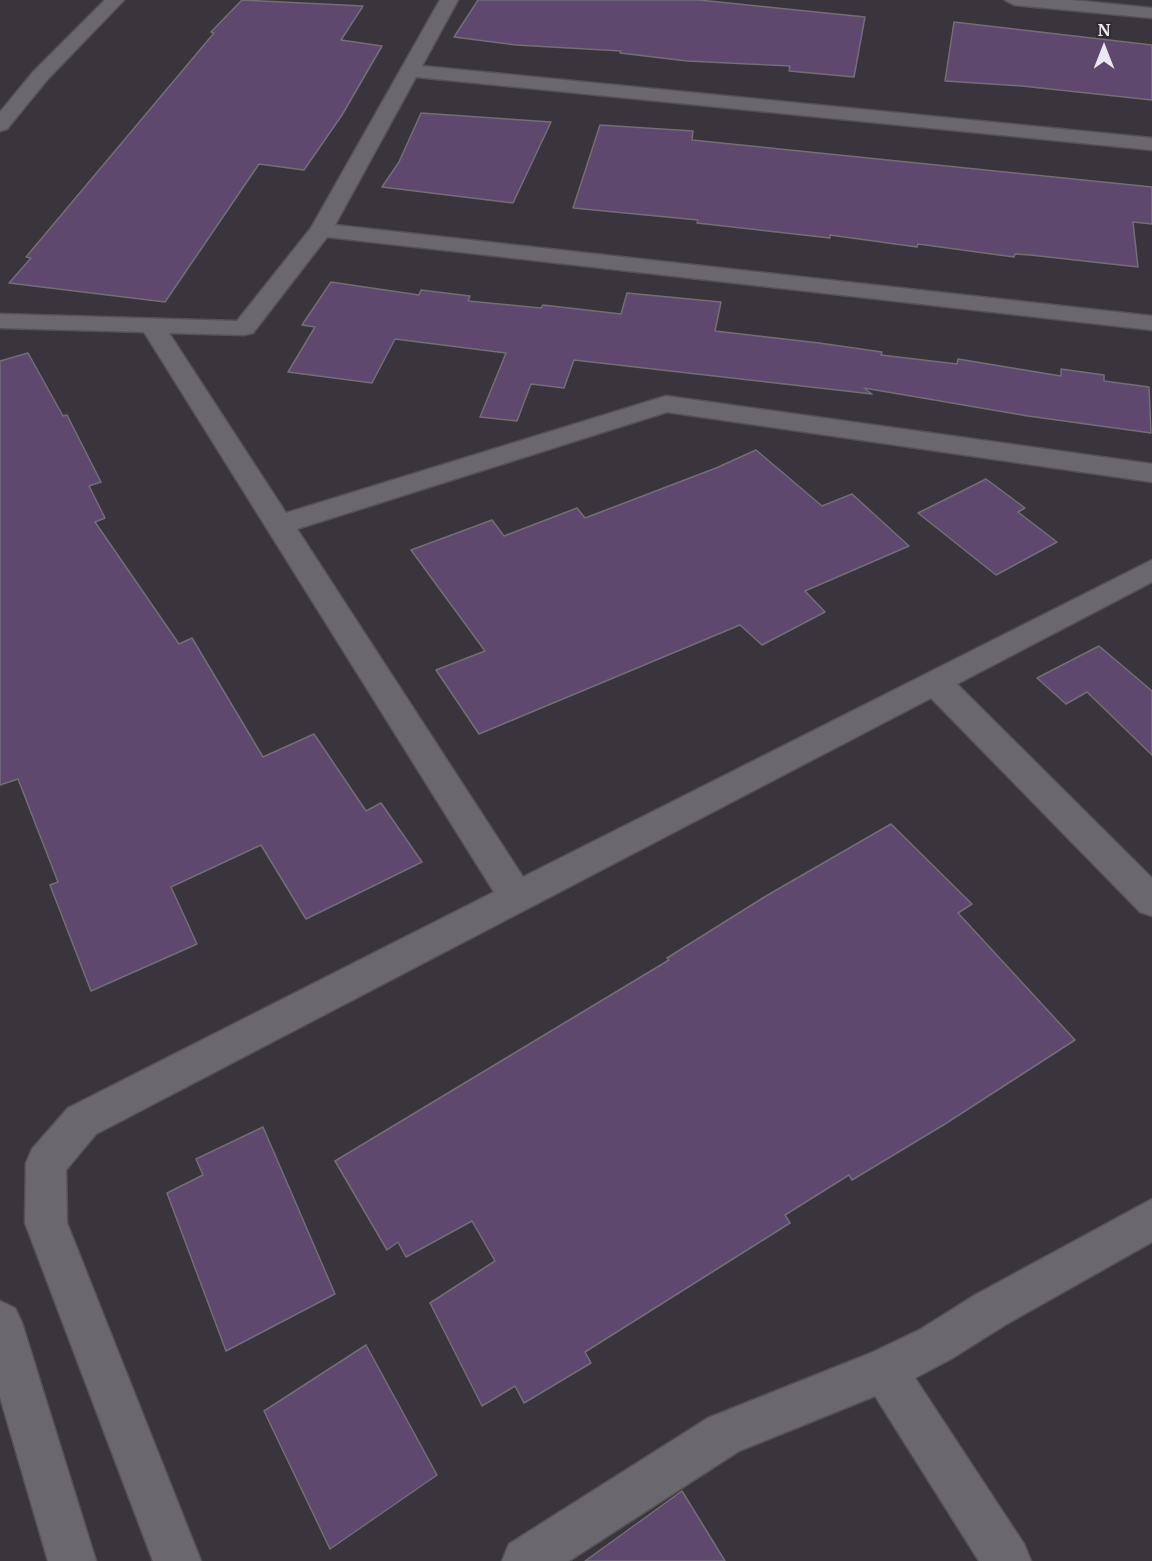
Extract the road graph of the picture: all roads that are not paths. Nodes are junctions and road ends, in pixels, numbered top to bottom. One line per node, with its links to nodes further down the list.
1 (116, 0): 6 (street)
2 (449, 0): 5 (street)
3 (1014, 0): 4 (street)
4 (1152, 13)
5 (410, 71): 7 (street); 8 (street)
6 (0, 125)
7 (1152, 144)
8 (321, 230): 10 (street); 11 (street)
9 (0, 321): 11 (street)
10 (1152, 323)
11 (153, 327): 13 (street)
12 (1152, 473): 13 (street)
13 (280, 525): 16 (street)
14 (1152, 570): 15 (street)
15 (935, 682): 16 (street); 17 (street)
16 (516, 896): 22 (street)
17 (1152, 901)
18 (1152, 1219): 20 (street)
19 (0, 1323): 21 (street)
20 (884, 1370): 23 (street); 24 (street)
21 (72, 1561)
22 (177, 1561)
23 (526, 1561)
24 (1007, 1561)

